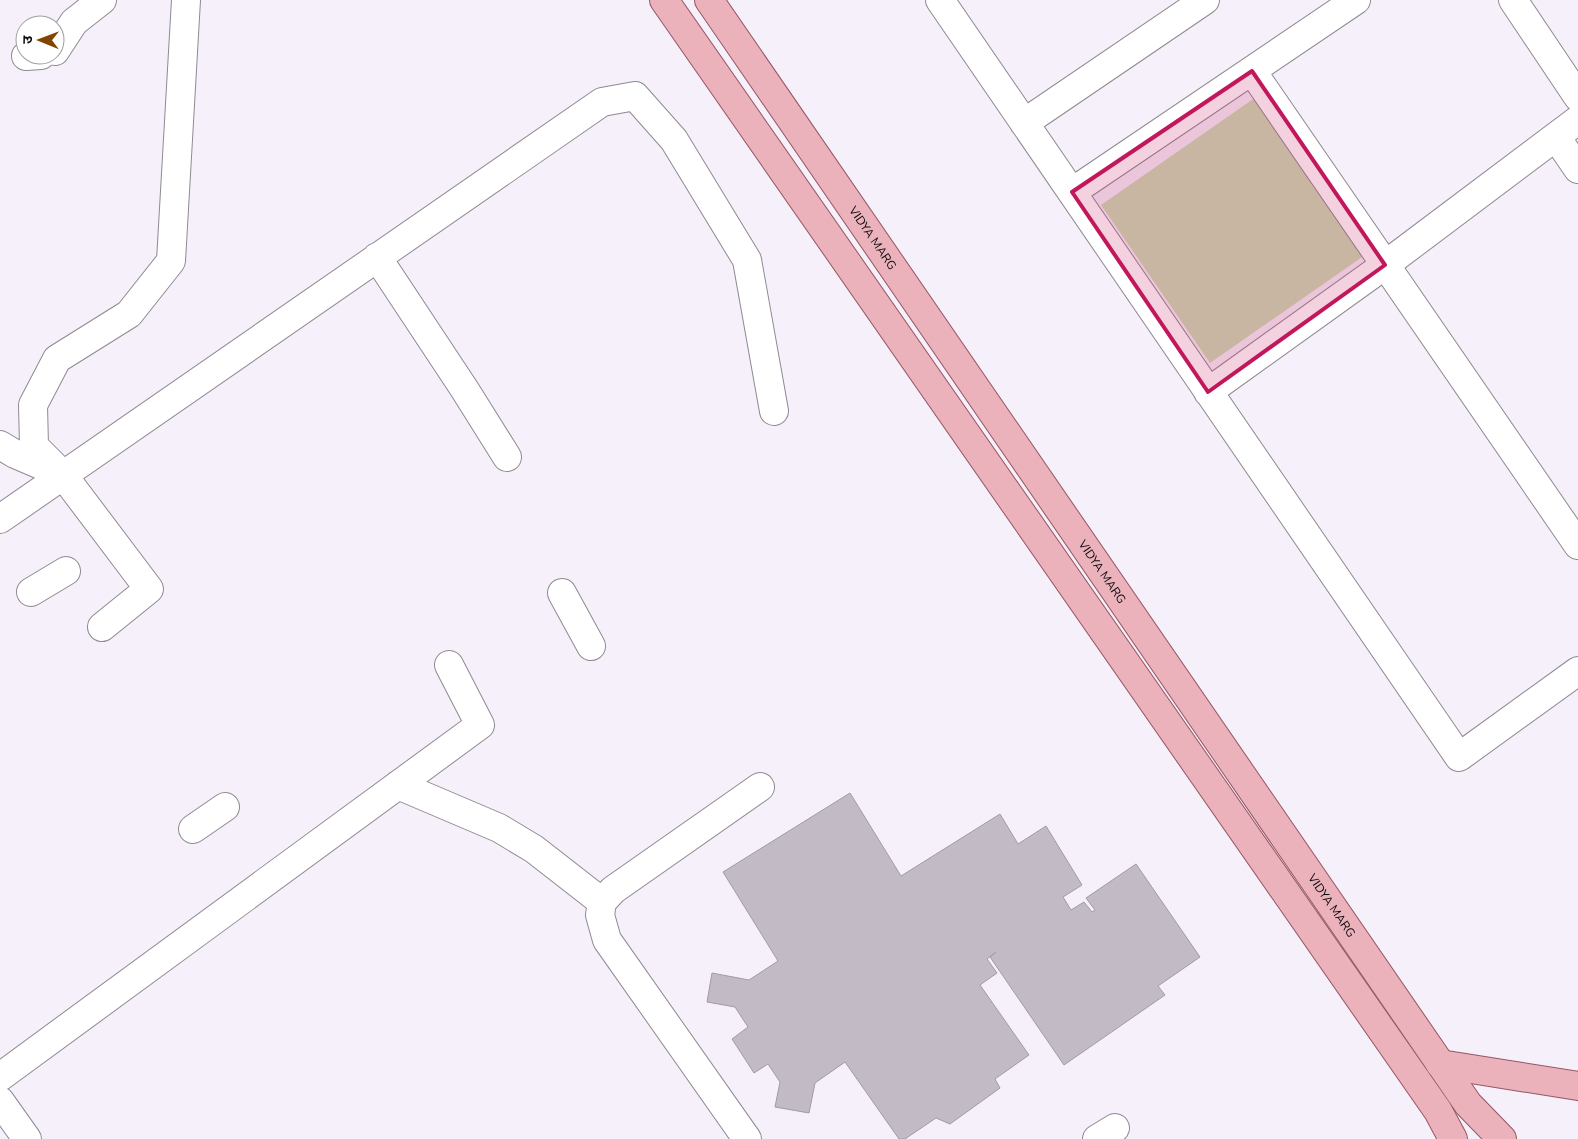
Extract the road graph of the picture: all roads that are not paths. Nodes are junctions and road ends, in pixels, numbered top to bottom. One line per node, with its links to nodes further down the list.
1 (102, 0): 9 (street)
2 (186, 0): 23 (street)
3 (664, 0): 44 (main road)
4 (709, 0): 38 (main road, VIDYA MARG)
5 (940, 0): 13 (street)
6 (1204, 0): 13 (street)
7 (1356, 0): 10 (street)
8 (1513, 0): 11 (street)
9 (65, 36)
10 (1252, 71): 16 (street); 18 (street)
11 (1578, 97)
12 (1578, 120): 14 (street)
13 (1024, 123): 16 (street)
14 (1556, 137): 15 (street); 18 (street)
15 (1578, 169)
16 (1072, 192): 19 (street)
17 (377, 257): 20 (street); 22 (street); 23 (street)
18 (1385, 265): 19 (street); 25 (street)
19 (1208, 392): 32 (street)
20 (774, 411)
21 (0, 445): 23 (street)
22 (507, 457)
23 (63, 475): 24 (street); 29 (street)
24 (0, 519)
25 (1578, 546)
26 (66, 571): 27 (street)
27 (32, 592)
28 (562, 593): 30 (street)
29 (102, 627)
30 (591, 646)
31 (449, 665): 33 (street)
32 (1578, 671)
33 (398, 785): 37 (street); 39 (street)
34 (760, 788): 37 (street)
35 (225, 807): 36 (street)
36 (193, 829)
37 (602, 902): 43 (street)
38 (1440, 1064): 40 (main road); 45 (main road, VIDYA MARG)
39 (0, 1077)
40 (1578, 1086)
41 (0, 1101): 42 (street)
42 (26, 1139)
43 (747, 1139)
44 (1453, 1139)
45 (1502, 1139)

